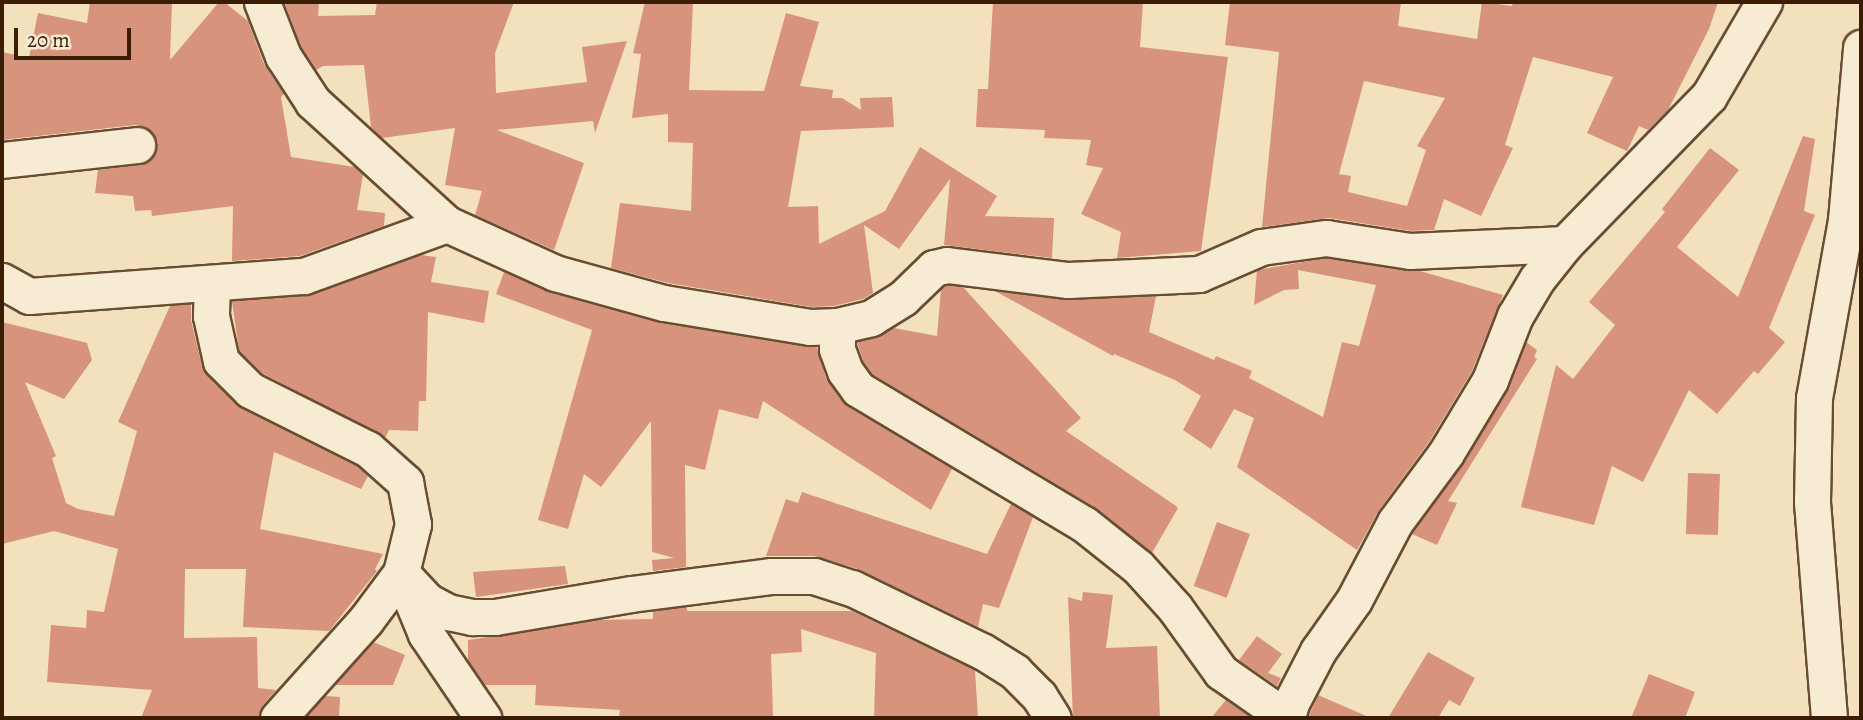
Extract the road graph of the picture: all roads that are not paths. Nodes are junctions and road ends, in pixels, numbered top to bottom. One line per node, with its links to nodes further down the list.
1 (262, 2): 6 (street)
2 (1764, 2): 7 (street)
3 (1861, 48): 15 (street)
4 (137, 145): 5 (street)
5 (2, 160)
6 (447, 223): 9 (street); 10 (street)
7 (1565, 243): 10 (street); 10 (street)
8 (2, 281): 9 (street)
9 (212, 285): 11 (street)
10 (837, 326)
11 (401, 573): 12 (street); 13 (street); 14 (street)
12 (278, 718)
13 (483, 718)
14 (1053, 718)
15 (1829, 718)

